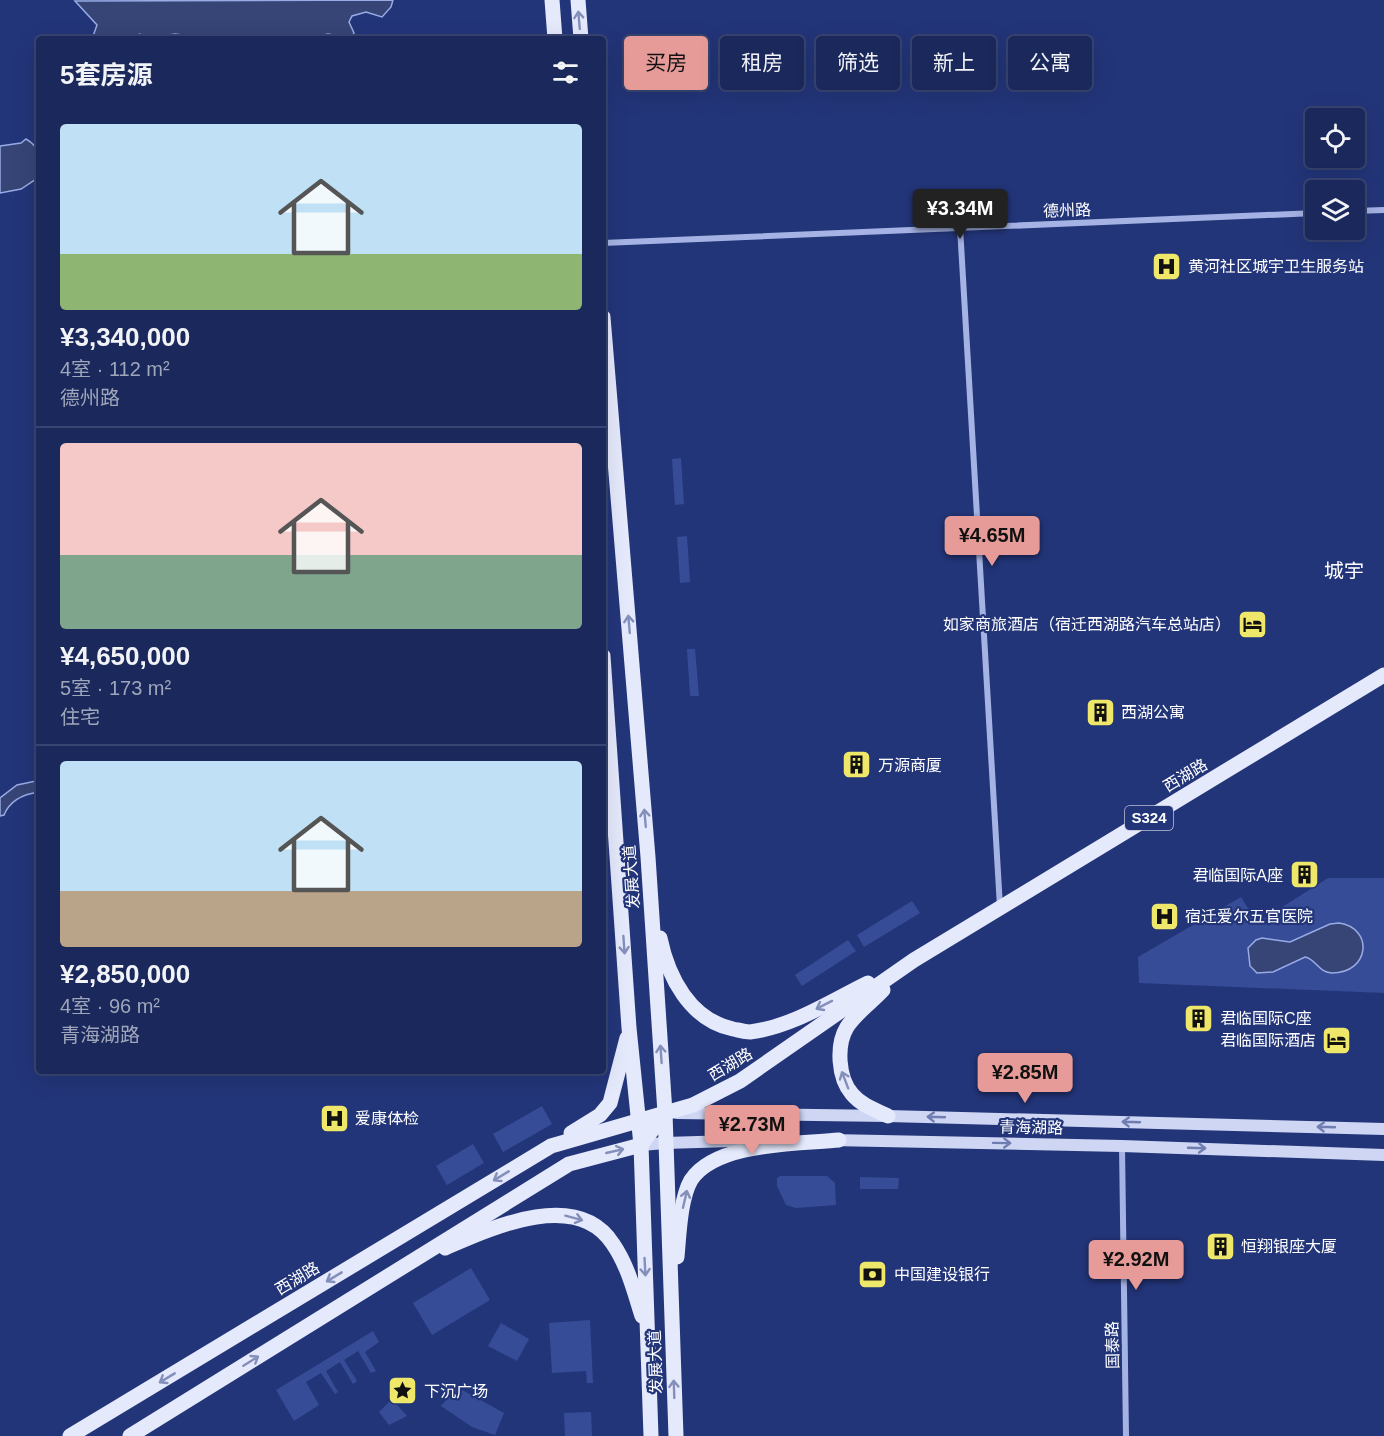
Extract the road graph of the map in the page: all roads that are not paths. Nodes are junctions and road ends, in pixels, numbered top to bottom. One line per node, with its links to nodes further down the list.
1 (552, 0): 3 (main road)
2 (578, 0): 4 (main road, one-way to 2)
3 (555, 36)
4 (581, 36)
5 (1384, 210): 6 (street)
6 (1365, 211)
7 (1305, 213): 8 (street, 德州路)
8 (960, 228): 9 (street, 德州路); 14 (street)
9 (606, 243)
10 (606, 353): 13 (main road, 发展大道, one-way to 10)
11 (1384, 675): 14 (main road, 西湖路 / S324)
12 (606, 699): 16 (main road, 发展大道, one-way to 16)
13 (648, 857): 15 (main road, one-way to 13); 17 (main road, 发展大道, one-way to 13)
14 (1000, 908): 15 (main road, 西湖路 / S324)
15 (914, 960): 17 (main road, 西湖路 / S324); 18 (main road, one-way to 15)
16 (629, 1028): 19 (main road, 发展大道); 24 (main road)
17 (665, 1113): 18 (main road, 青海湖路); 19 (main road, 西湖路); 22 (main road, 发展大道); 23 (main road)
18 (888, 1116): 20 (main road, 青海湖路, one-way to 18)
19 (639, 1119): 23 (main road, 发展大道); 24 (main road, 西湖路)
20 (1384, 1129)
21 (839, 1140): 22 (main road, 青海湖路); 25 (main road, 青海湖路, one-way to 25); 29 (main road, one-way to 21)
22 (665, 1143): 23 (main road, 青海湖路); 29 (main road, 发展大道)
23 (641, 1145): 27 (main road, one-way to 23); 28 (main road, 发展大道, one-way to 28)
24 (551, 1146): 30 (main road, 西湖路, one-way to 30)
25 (1122, 1146): 26 (main road, 青海湖路, one-way to 26); 34 (street, 国泰路)
26 (1384, 1155)
27 (399, 1268): 28 (main road, one-way to 28); 31 (main road, one-way to 27)
28 (649, 1339): 32 (main road, 发展大道)
29 (673, 1341): 33 (main road, 发展大道, one-way to 29)
30 (70, 1436)
31 (130, 1436)
32 (651, 1436)
33 (676, 1436)
34 (1126, 1436)

